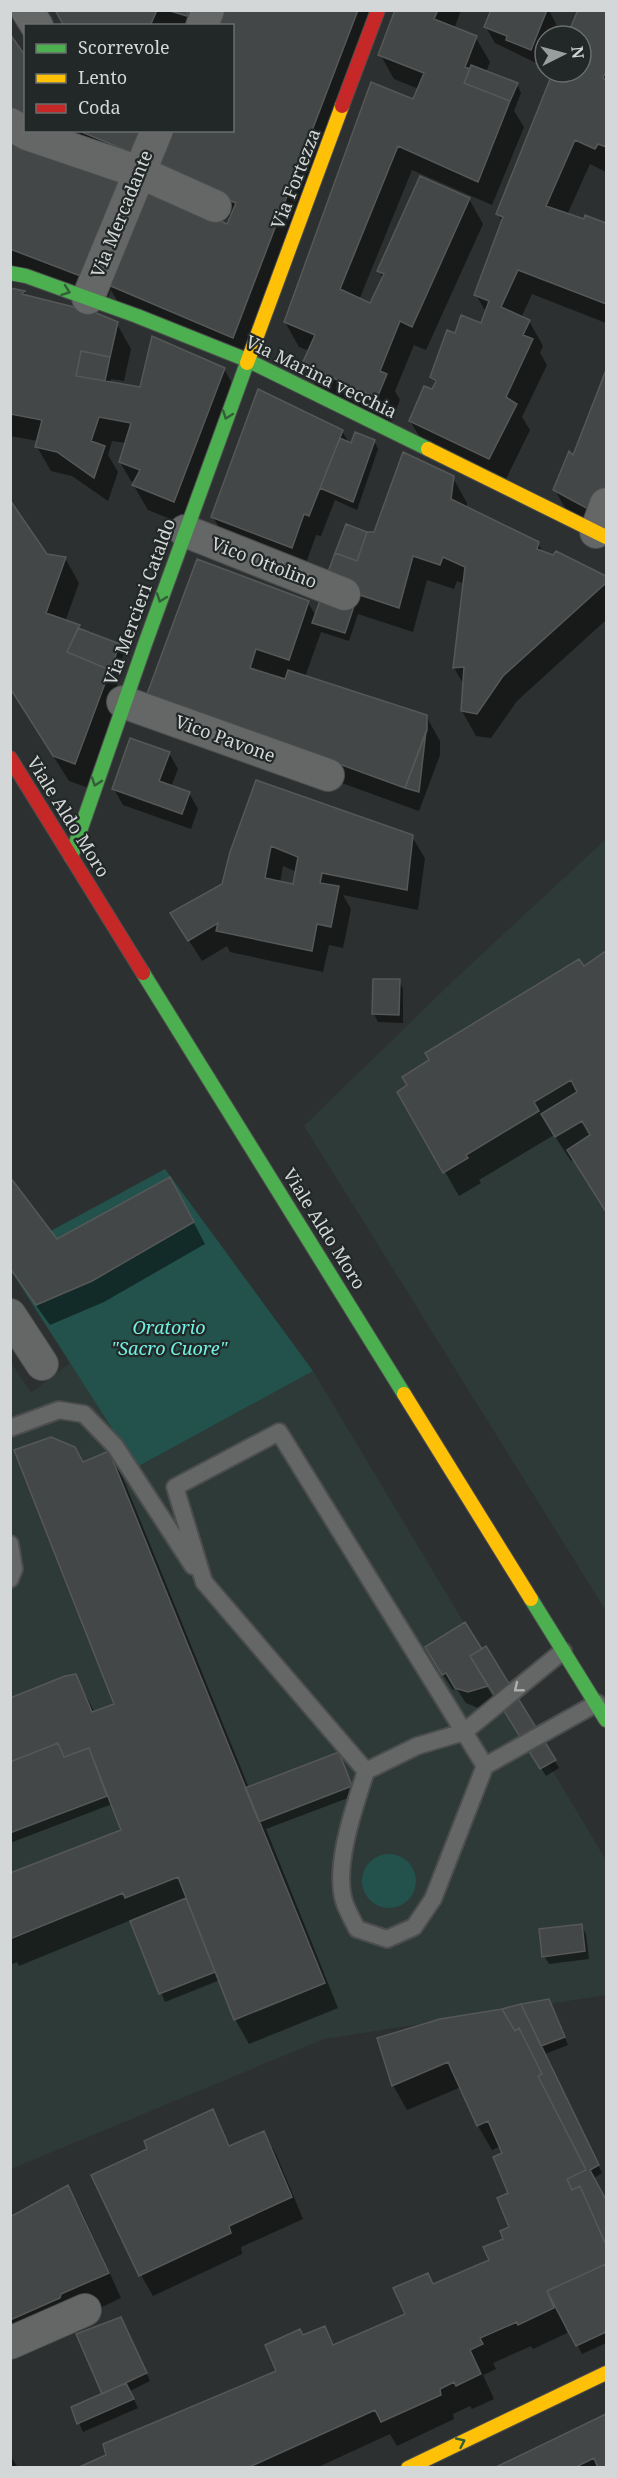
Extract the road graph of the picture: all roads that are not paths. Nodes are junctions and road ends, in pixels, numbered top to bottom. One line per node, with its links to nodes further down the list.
1 (27, 10): 3 (street)
2 (378, 10): 11 (street, Via Fortezza)
3 (36, 24)
4 (10, 124): 6 (street)
5 (156, 132): 7 (street, Via Mercadante)
6 (69, 139): 7 (street)
7 (139, 172): 8 (street); 10 (street, Via Mercadante)
8 (215, 206)
9 (10, 273): 10 (street, Via Marina vecchia, one-way to 10)
10 (88, 298): 11 (street, Via Marina vecchia)
11 (248, 360): 12 (street, Via Marina vecchia); 13 (street, Via Mercieri Cataldo, one-way to 13)
12 (603, 524)
13 (185, 531): 14 (street, Vico Ottolino); 15 (street, Via Mercieri Cataldo, one-way to 15)
14 (344, 594)
15 (123, 702): 17 (street, Vico Pavone); 18 (street, Via Mercieri Cataldo, one-way to 18)
16 (11, 762): 18 (street, Viale Aldo Moro)
17 (328, 775)
18 (71, 857): 25 (street, Viale Aldo Moro)
19 (10, 1315): 20 (street)
20 (42, 1364)
21 (10, 1428): 24 (lane)
22 (10, 1544): 23 (lane)
23 (10, 1579)
24 (204, 1582): 28 (lane); 30 (lane)
25 (563, 1651): 26 (street, Viale Aldo Moro); 28 (lane, one-way to 28)
26 (597, 1703): 27 (street, Viale Aldo Moro); 29 (lane)
27 (606, 1720)
28 (464, 1732): 29 (lane); 30 (lane)
29 (485, 1766): 30 (lane)
30 (366, 1771)
31 (85, 2310): 32 (street)
32 (10, 2343)
33 (606, 2373): 34 (street, one-way to 33)
34 (408, 2468)

